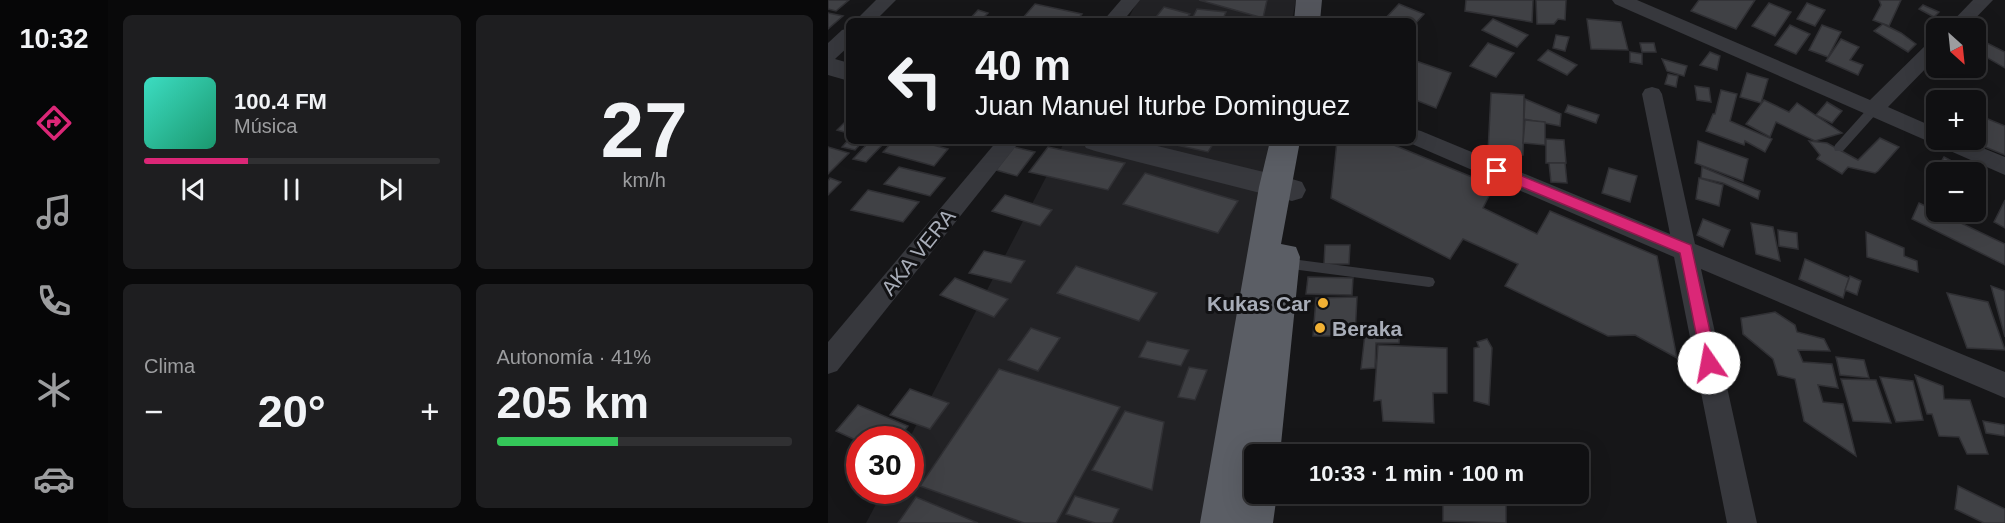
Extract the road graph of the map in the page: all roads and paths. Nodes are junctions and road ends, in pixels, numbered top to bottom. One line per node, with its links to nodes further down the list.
1 (887, 0): 5 (street)
2 (1131, 0): 6 (street)
3 (1984, 0): 7 (street)
4 (1630, 2): 14 (street)
5 (867, 18)
6 (1115, 18)
7 (1965, 18)
8 (846, 38): 9 (street)
9 (828, 54)
10 (1926, 57): 14 (street)
11 (828, 66): 12 (street)
12 (846, 71)
13 (1652, 94): 25 (street)
14 (1873, 110): 15 (street); 21 (lane)
15 (1926, 133)
16 (1416, 138): 25 (street)
17 (1007, 144): 28 (street, AKA VERA)
18 (1107, 144): 24 (street)
19 (1285, 144): 24 (highway)
20 (1294, 144): 24 (highway)
21 (1839, 148)
22 (1967, 150): 23 (street)
23 (2005, 166)
24 (1283, 189): 26 (highway); 32 (highway)
25 (1686, 249): 29 (street); 34 (street)
26 (1283, 263): 27 (lane); 30 (highway)
27 (1429, 282)
28 (828, 362)
29 (2005, 385)
30 (1262, 444)
31 (1256, 504): 33 (highway)
32 (1220, 523)
33 (1253, 523)
34 (1742, 523)

